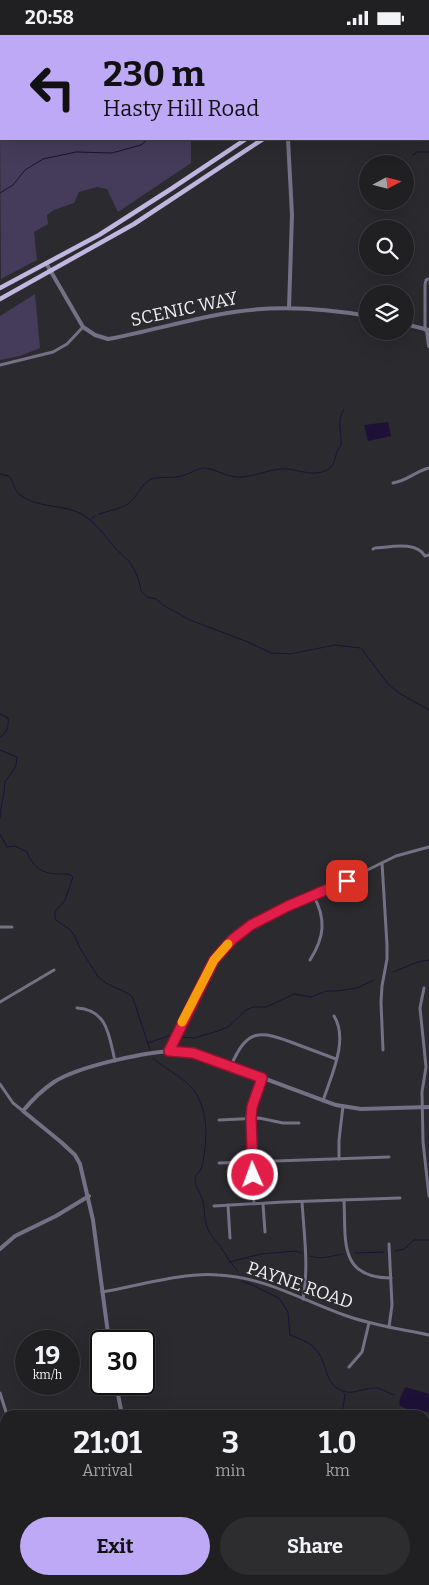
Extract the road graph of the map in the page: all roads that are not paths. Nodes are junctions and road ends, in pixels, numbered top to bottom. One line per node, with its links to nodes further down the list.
1 (244, 140): 4 (main road)
2 (261, 140): 5 (main road)
3 (288, 140): 10 (street)
4 (46, 263): 5 (street); 7 (main road)
5 (50, 272): 8 (main road); 13 (street)
6 (429, 279): 9 (street)
7 (0, 288)
8 (0, 299)
9 (427, 304): 14 (street)
10 (289, 308): 11 (street, SCENIC WAY); 13 (street, SCENIC WAY)
11 (359, 315)
12 (414, 326): 14 (street)
13 (84, 327): 16 (street)
14 (427, 330): 15 (street)
15 (429, 346)
16 (0, 365)
17 (429, 467): 18 (street)
18 (393, 483)
19 (373, 549): 20 (street)
20 (429, 555)
21 (429, 847): 22 (street)
22 (382, 863): 23 (street); 32 (street)
23 (313, 895): 26 (street); 33 (street)
24 (0, 927): 25 (street)
25 (12, 927)
26 (310, 960)
27 (54, 970): 29 (street)
28 (424, 988): 41 (street)
29 (0, 1002)
30 (77, 1008): 35 (street)
31 (334, 1016): 34 (street)
32 (383, 1050)
33 (169, 1051): 35 (street); 36 (street)
34 (336, 1059): 36 (street); 39 (street)
35 (115, 1061): 43 (street)
36 (231, 1066): 37 (street)
37 (262, 1078): 39 (street); 44 (street)
38 (0, 1084): 43 (street)
39 (323, 1101): 40 (street)
40 (343, 1106): 41 (street); 48 (street)
41 (422, 1107): 42 (street); 52 (street)
42 (429, 1107)
43 (22, 1111): 51 (street)
44 (251, 1118): 45 (street); 46 (street); 50 (street)
45 (219, 1120)
46 (299, 1123)
47 (389, 1157): 48 (street)
48 (339, 1159): 50 (street)
49 (218, 1163): 50 (street)
50 (252, 1163): 57 (street)
51 (88, 1196): 63 (street); 65 (street)
52 (429, 1196)
53 (400, 1198): 54 (street)
54 (344, 1200): 55 (street); 64 (street)
55 (302, 1202): 56 (street); 66 (street)
56 (263, 1203): 57 (street); 60 (street)
57 (254, 1204): 58 (street)
58 (228, 1205): 59 (street); 61 (street)
59 (214, 1207)
60 (265, 1232)
61 (230, 1237)
62 (389, 1244): 64 (street)
63 (0, 1249)
64 (391, 1278): 68 (street)
65 (102, 1292): 66 (street, PAYNE ROAD); 69 (street)
66 (303, 1299): 67 (street, PAYNE ROAD)
67 (369, 1323): 68 (street, PAYNE ROAD); 71 (street)
68 (388, 1327): 70 (street, PAYNE ROAD)
69 (107, 1330)
70 (429, 1335)
71 (349, 1367)
72 (0, 1393): 74 (street)
73 (118, 1395): 75 (street)
74 (5, 1410)
75 (121, 1410)

